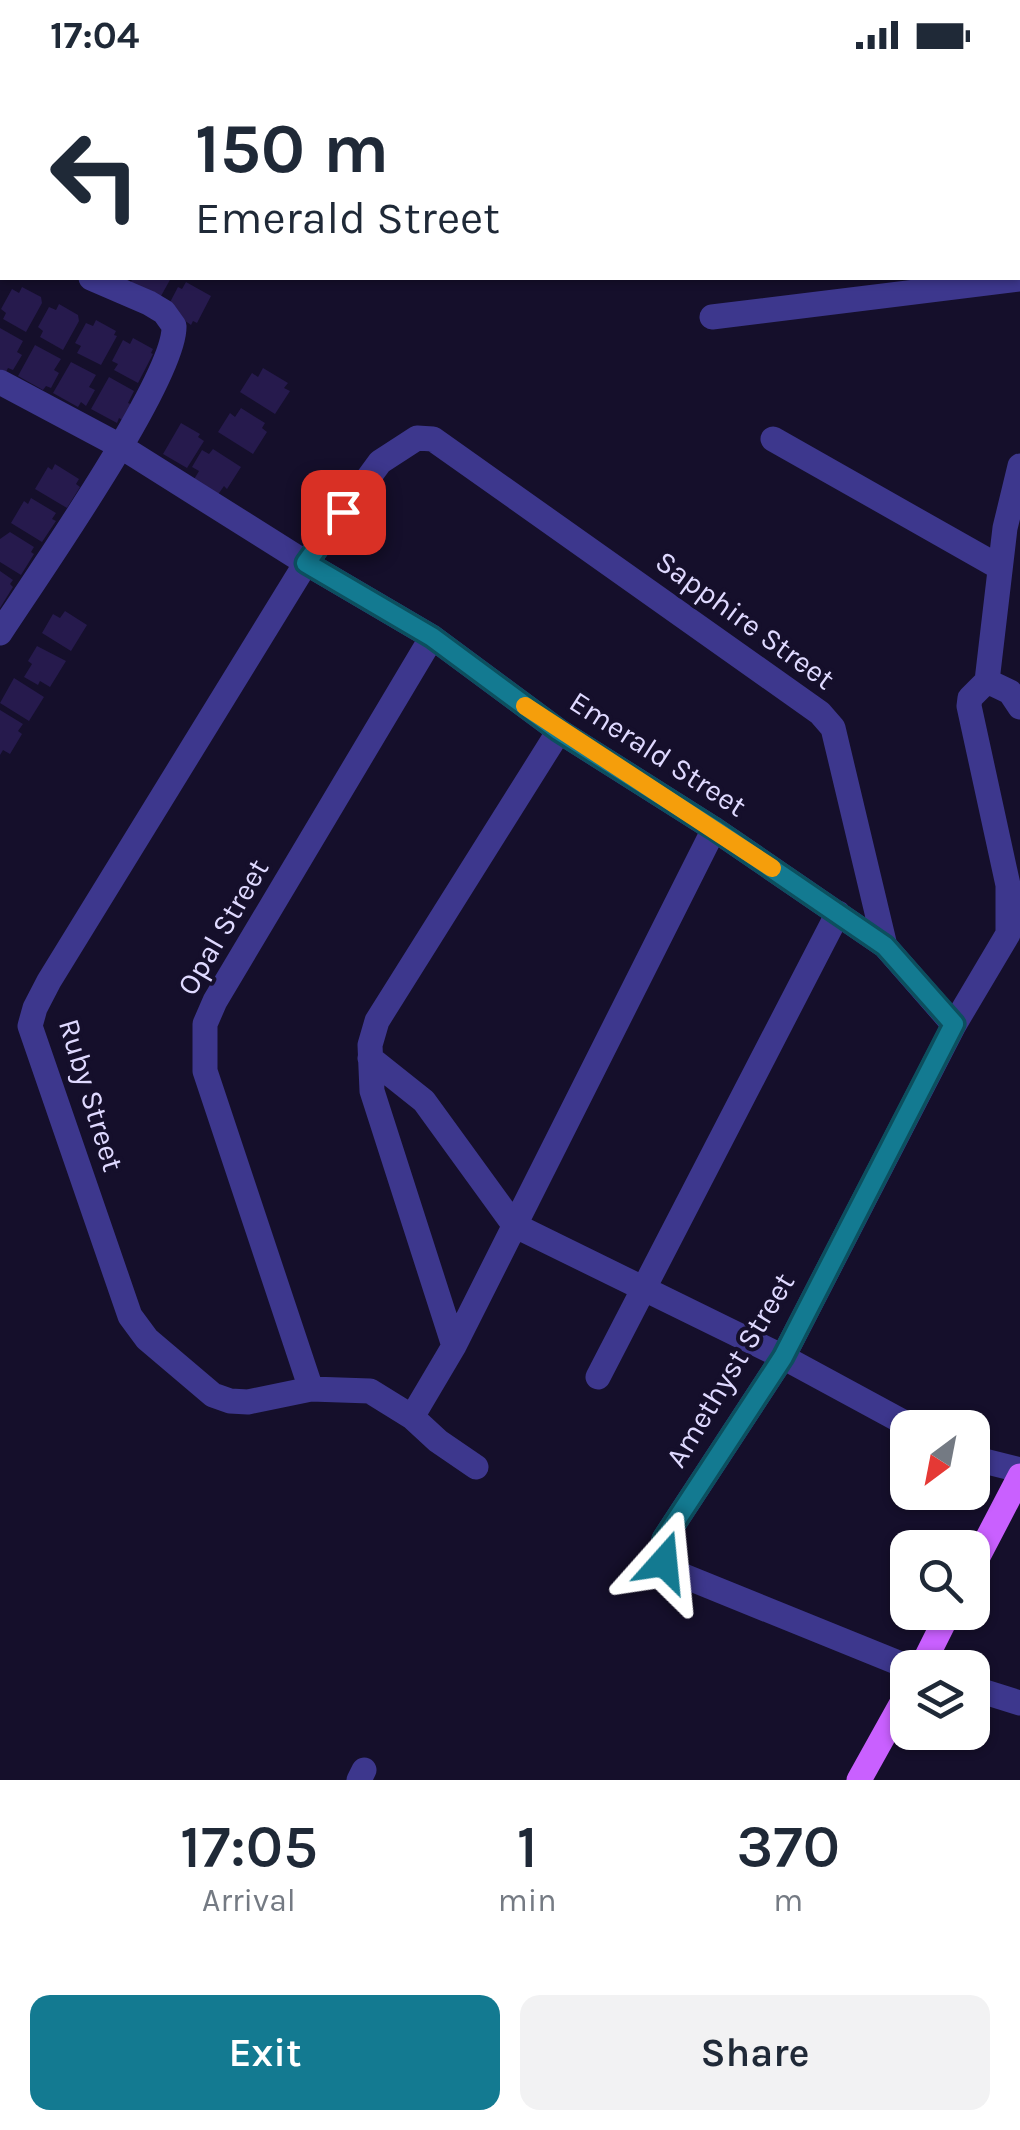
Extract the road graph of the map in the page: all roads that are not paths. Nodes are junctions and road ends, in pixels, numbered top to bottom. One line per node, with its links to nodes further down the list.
1 (96, 280): 7 (street)
2 (1012, 280): 3 (street)
3 (712, 317)
4 (0, 382): 7 (street, Emerald Street)
5 (433, 439): 9 (street, Ruby Street); 18 (street, Sapphire Street)
6 (773, 439): 10 (street)
7 (120, 446): 9 (street, Emerald Street); 11 (street)
8 (1020, 466): 10 (street, Amethyst Street)
9 (306, 563): 12 (street, Emerald Street); 26 (street, Ruby Street)
10 (1000, 567): 13 (street, Amethyst Street)
11 (0, 633)
12 (432, 637): 15 (street, Emerald Street); 26 (street, Opal Street)
13 (987, 681): 14 (street); 19 (street, Amethyst Street)
14 (1020, 708)
15 (559, 731): 16 (street, Emerald Street); 20 (street)
16 (714, 829): 17 (street, Emerald Street); 21 (street)
17 (838, 914): 18 (street, Emerald Street); 22 (street)
18 (885, 946): 19 (street, Emerald Street)
19 (954, 1024): 24 (street, Amethyst Street)
20 (370, 1058): 21 (street); 23 (street)
21 (514, 1224): 22 (street); 23 (street)
22 (644, 1290): 24 (street); 25 (street)
23 (454, 1346): 28 (street)
24 (783, 1357): 27 (street); 33 (street, Amethyst Street)
25 (598, 1377)
26 (311, 1389): 28 (street, Ruby Street)
27 (890, 1415)
28 (412, 1417): 30 (street, Ruby Street)
29 (990, 1464): 31 (street)
30 (476, 1467)
31 (1020, 1473): 32 (main road)
32 (990, 1532)
33 (890, 1659)
34 (990, 1693): 35 (street)
35 (1020, 1702)
36 (890, 1724): 37 (main road)
37 (859, 1780)

